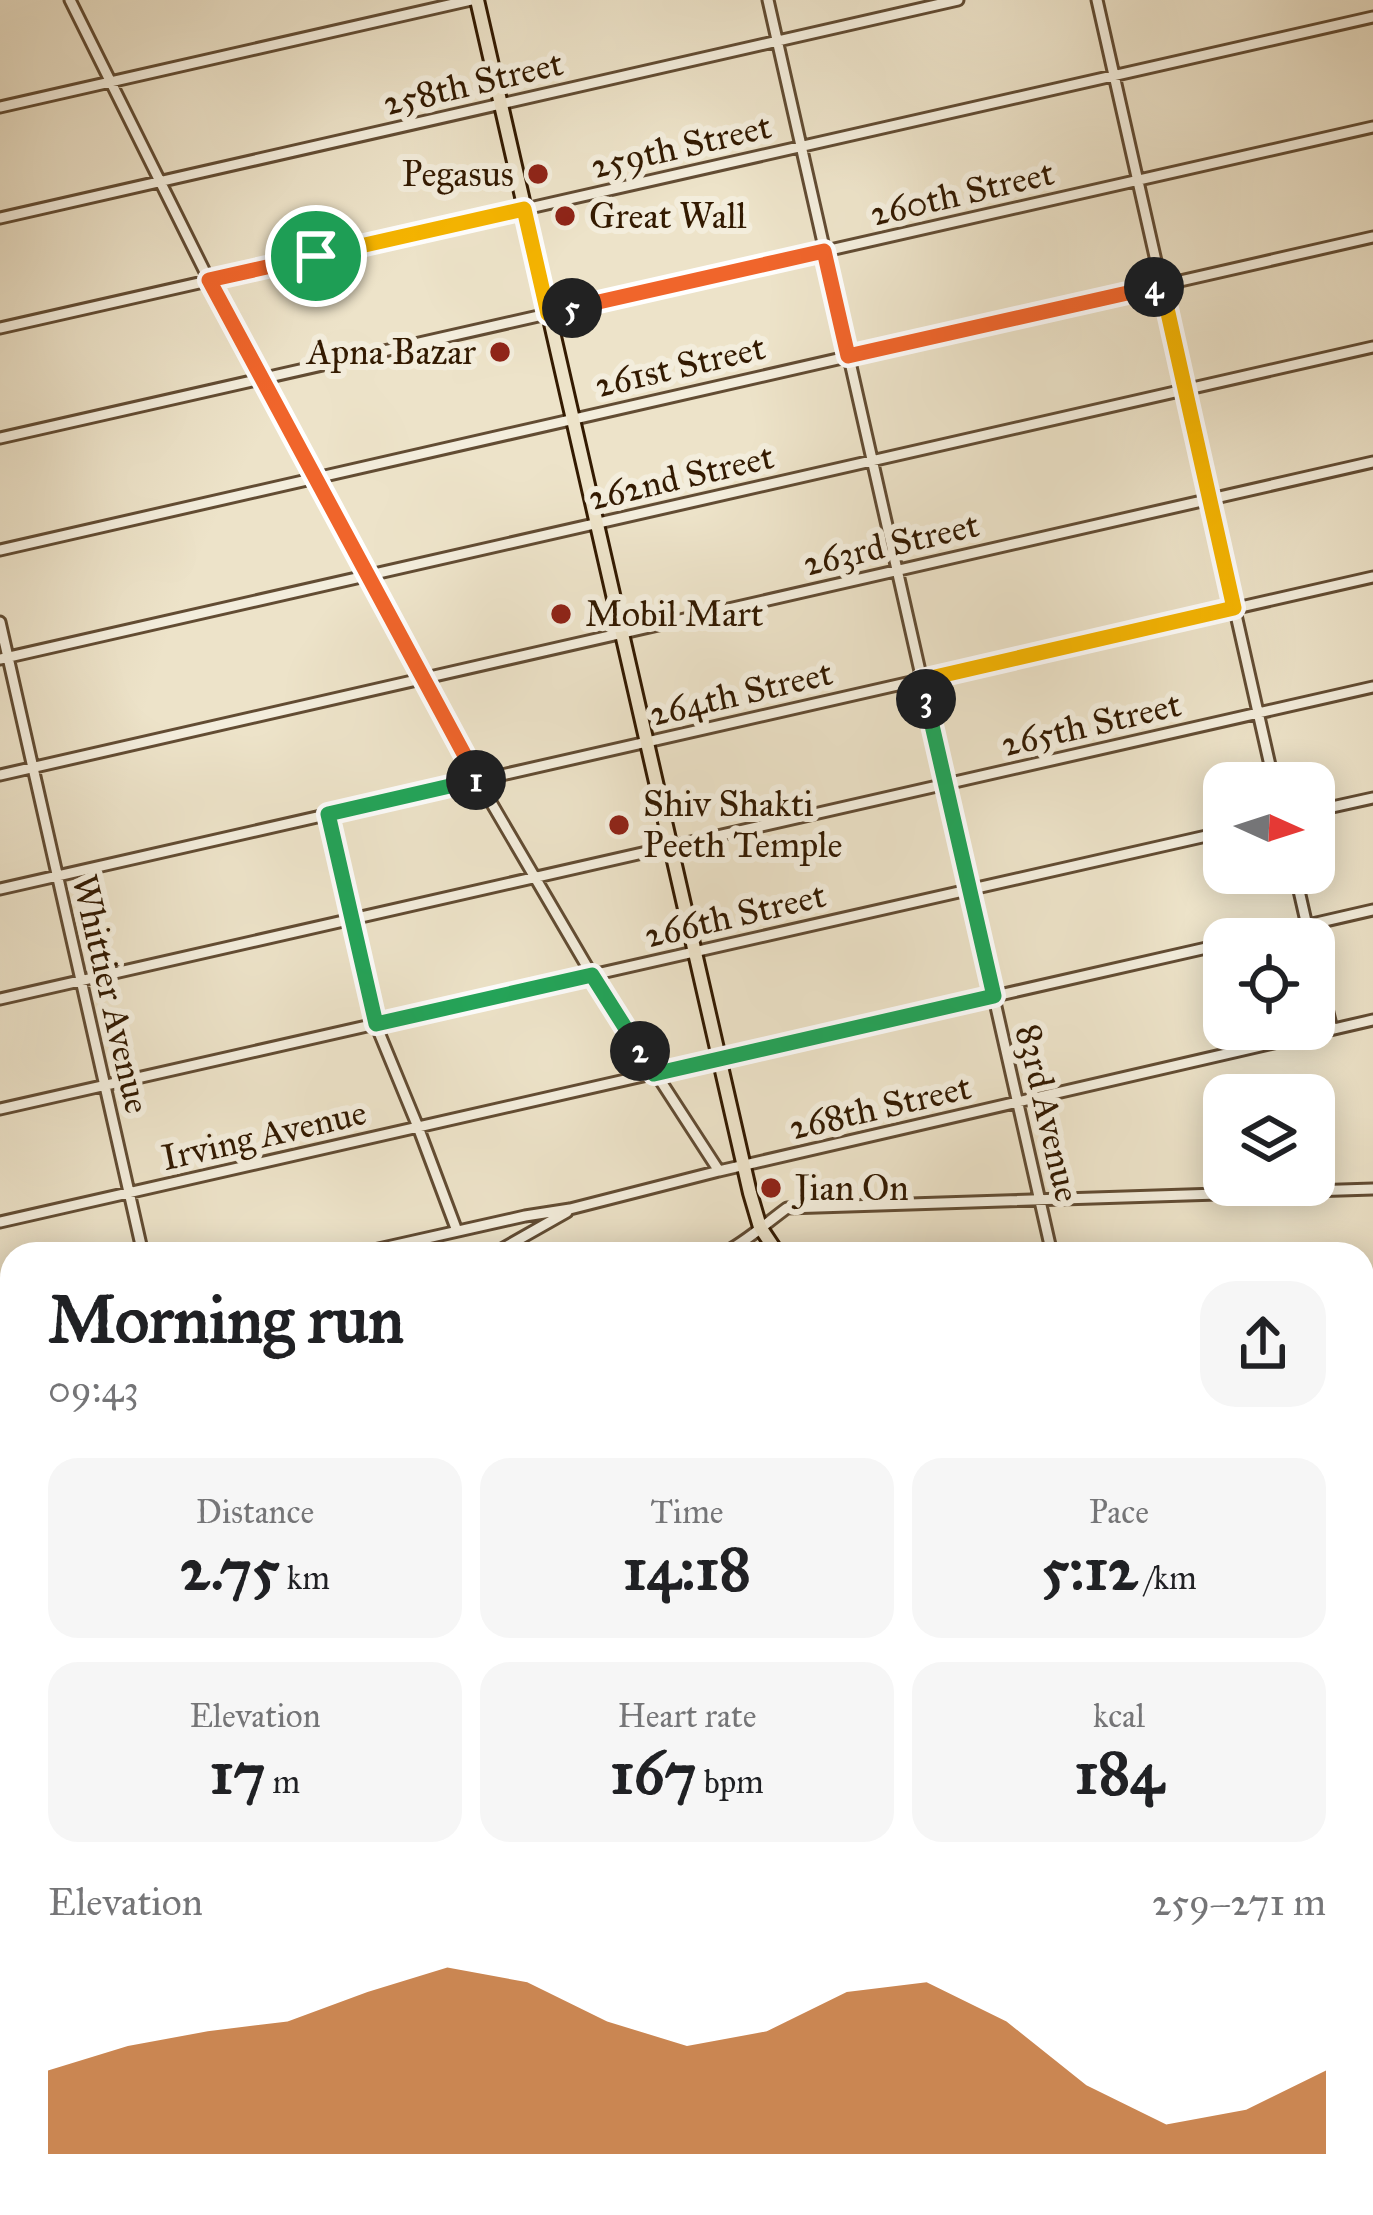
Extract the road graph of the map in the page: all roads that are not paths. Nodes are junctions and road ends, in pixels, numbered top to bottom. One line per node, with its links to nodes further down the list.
1 (70, 0): 9 (street)
2 (474, 0): 9 (street); 10 (main road)
3 (767, 0): 7 (street, 83rd Avenue)
4 (958, 0): 7 (street, 258th Street)
5 (1097, 0): 8 (street)
6 (1373, 16): 8 (street, 259th Street)
7 (777, 41): 10 (street, 258th Street); 13 (street, 83rd Avenue)
8 (1114, 75): 13 (street, 259th Street); 15 (street)
9 (111, 82): 11 (street); 14 (street)
10 (500, 104): 14 (street, 258th Street); 16 (main road)
11 (0, 107)
12 (1373, 127): 15 (street, 260th Street)
13 (801, 146): 16 (street, 259th Street); 19 (street, 83rd Avenue)
14 (160, 181): 17 (street, 258th Street); 20 (street)
15 (1138, 181): 19 (street, 260th Street); 21 (street)
16 (524, 209): 20 (street, 259th Street); 22 (main road)
17 (0, 218)
18 (1373, 237): 21 (street, 261st Street)
19 (824, 251): 22 (street, 260th Street); 25 (street, 83rd Avenue)
20 (209, 280): 23 (street, 259th Street); 26 (street)
21 (1162, 286): 25 (street, 261st Street); 27 (street)
22 (548, 314): 26 (street, 260th Street); 28 (main road)
23 (0, 328)
24 (1373, 347): 27 (street, 262nd Street)
25 (848, 356): 28 (street, 261st Street); 30 (street, 83rd Avenue)
26 (261, 379): 29 (street, 260th Street); 32 (street)
27 (1185, 390): 30 (street, 262nd Street); 33 (street)
28 (572, 419): 32 (street, 261st Street); 34 (main road)
29 (0, 438)
30 (872, 461): 34 (street, 262nd Street); 36 (street, 83rd Avenue)
31 (1373, 462): 33 (street, 263rd Street)
32 (316, 478): 35 (street, 261st Street); 37 (street)
33 (1210, 499): 36 (street, 263rd Street); 39 (street)
34 (596, 524): 37 (street, 262nd Street); 41 (main road)
35 (0, 550)
36 (897, 571): 41 (street, 263rd Street); 44 (street, 83rd Avenue)
37 (368, 575): 42 (street, 262nd Street); 43 (street)
38 (1373, 577): 39 (street, 264th Street)
39 (1234, 608): 44 (street, 264th Street); 46 (street)
40 (0, 622): 42 (street, Whittier Avenue)
41 (620, 633): 43 (street, 263rd Street); 47 (main road)
42 (4, 658): 49 (street, Whittier Avenue)
43 (425, 677): 49 (street, 263rd Street); 51 (street)
44 (922, 680): 47 (street, 264th Street); 52 (street, 83rd Avenue)
45 (1373, 687): 46 (street, 265th Street)
46 (1258, 713): 48 (street); 52 (street, 265th Street)
47 (645, 742): 51 (street, 264th Street); 57 (main road)
48 (1269, 762)
49 (32, 766): 50 (street, 263rd Street); 58 (street, Whittier Avenue)
50 (0, 775)
51 (478, 780): 55 (street, 264th Street); 59 (street)
52 (946, 784): 57 (street, 265th Street); 61 (street, 83rd Avenue)
53 (1373, 798): 54 (street)
54 (1335, 806)
55 (328, 814): 58 (street, 264th Street); 63 (street)
56 (1203, 837): 61 (street, 266th Street)
57 (669, 847): 59 (street, 265th Street); 66 (main road)
58 (57, 876): 60 (street, 264th Street); 68 (street, Whittier Avenue)
59 (533, 878): 63 (street, 265th Street); 67 (street)
60 (0, 889)
61 (969, 890): 66 (street, 266th Street); 69 (street, 83rd Avenue)
62 (1373, 910): 64 (street)
63 (351, 919): 68 (street, 265th Street); 72 (street)
64 (1335, 919)
65 (1203, 949): 69 (street, Irving Avenue)
66 (693, 952): 67 (street, 266th Street); 75 (main road)
67 (592, 975): 72 (street, 266th Street); 76 (street)
68 (80, 980): 70 (street, 265th Street); 77 (street, Whittier Avenue)
69 (994, 996): 75 (street, Irving Avenue); 78 (street, 83rd Avenue)
70 (0, 999)
71 (1373, 1020): 73 (street, 268th Street)
72 (376, 1024): 77 (street, 266th Street); 80 (street)
73 (1335, 1028)
74 (1243, 1050): 78 (street, 268th Street)
75 (718, 1059): 76 (street, Irving Avenue); 81 (main road)
76 (654, 1074): 80 (street, Irving Avenue); 82 (street)
77 (104, 1086): 79 (street, 266th Street); 84 (street, Whittier Avenue)
78 (1018, 1103): 81 (street, 268th Street); 85 (street, 83rd Avenue)
79 (0, 1109)
80 (418, 1127): 84 (street, Irving Avenue); 89 (street)
81 (743, 1166): 82 (street, 268th Street); 88 (main road)
82 (719, 1171): 86 (street, 268th Street)
83 (1373, 1189): 85 (street)
84 (128, 1193): 87 (street, Irving Avenue); 90 (street, Whittier Avenue)
85 (1040, 1200): 88 (street); 95 (street, 83rd Avenue)
86 (570, 1209): 89 (street); 92 (street)
87 (0, 1222)
88 (760, 1227): 93 (street); 94 (main road)
89 (457, 1231): 91 (street)
90 (140, 1242)
91 (409, 1242)
92 (514, 1242)
93 (746, 1242)
94 (770, 1242)
95 (1049, 1242)

